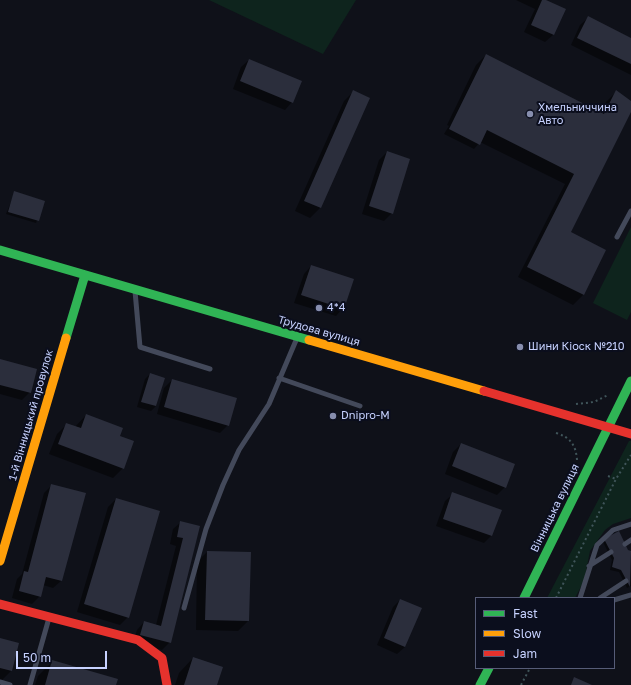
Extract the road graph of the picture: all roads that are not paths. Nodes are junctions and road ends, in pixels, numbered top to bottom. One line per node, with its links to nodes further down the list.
1 (631, 211): 2 (lane)
2 (617, 237)
3 (0, 250): 4 (main road, Трудова вулиця)
4 (85, 275): 5 (main road, Трудова вулиця); 17 (main road, 1-й Вінницький провулок)
5 (135, 290): 6 (main road, Трудова вулиця); 7 (lane)
6 (297, 337): 8 (lane); 11 (main road, Трудова вулиця)
7 (210, 369)
8 (279, 378): 10 (lane); 26 (lane)
9 (631, 381): 11 (main road, Вінницька вулиця)
10 (360, 406)
11 (607, 427): 12 (main road, Трудова вулиця); 21 (main road, Вінницька вулиця)
12 (631, 434)
13 (631, 524): 18 (lane)
14 (631, 540): 15 (lane)
15 (625, 544)
16 (611, 552): 18 (lane)
17 (0, 561)
18 (589, 566): 22 (lane)
19 (626, 581): 23 (lane)
20 (631, 595): 24 (lane)
21 (524, 597)
22 (580, 597)
23 (602, 597)
24 (615, 600)
25 (0, 604): 27 (main road)
26 (184, 608)
27 (49, 618): 31 (lane); 32 (main road)
28 (488, 669): 33 (main road)
29 (0, 682): 30 (lane)
30 (10, 685)
31 (30, 685)
32 (167, 685)
33 (480, 685)

